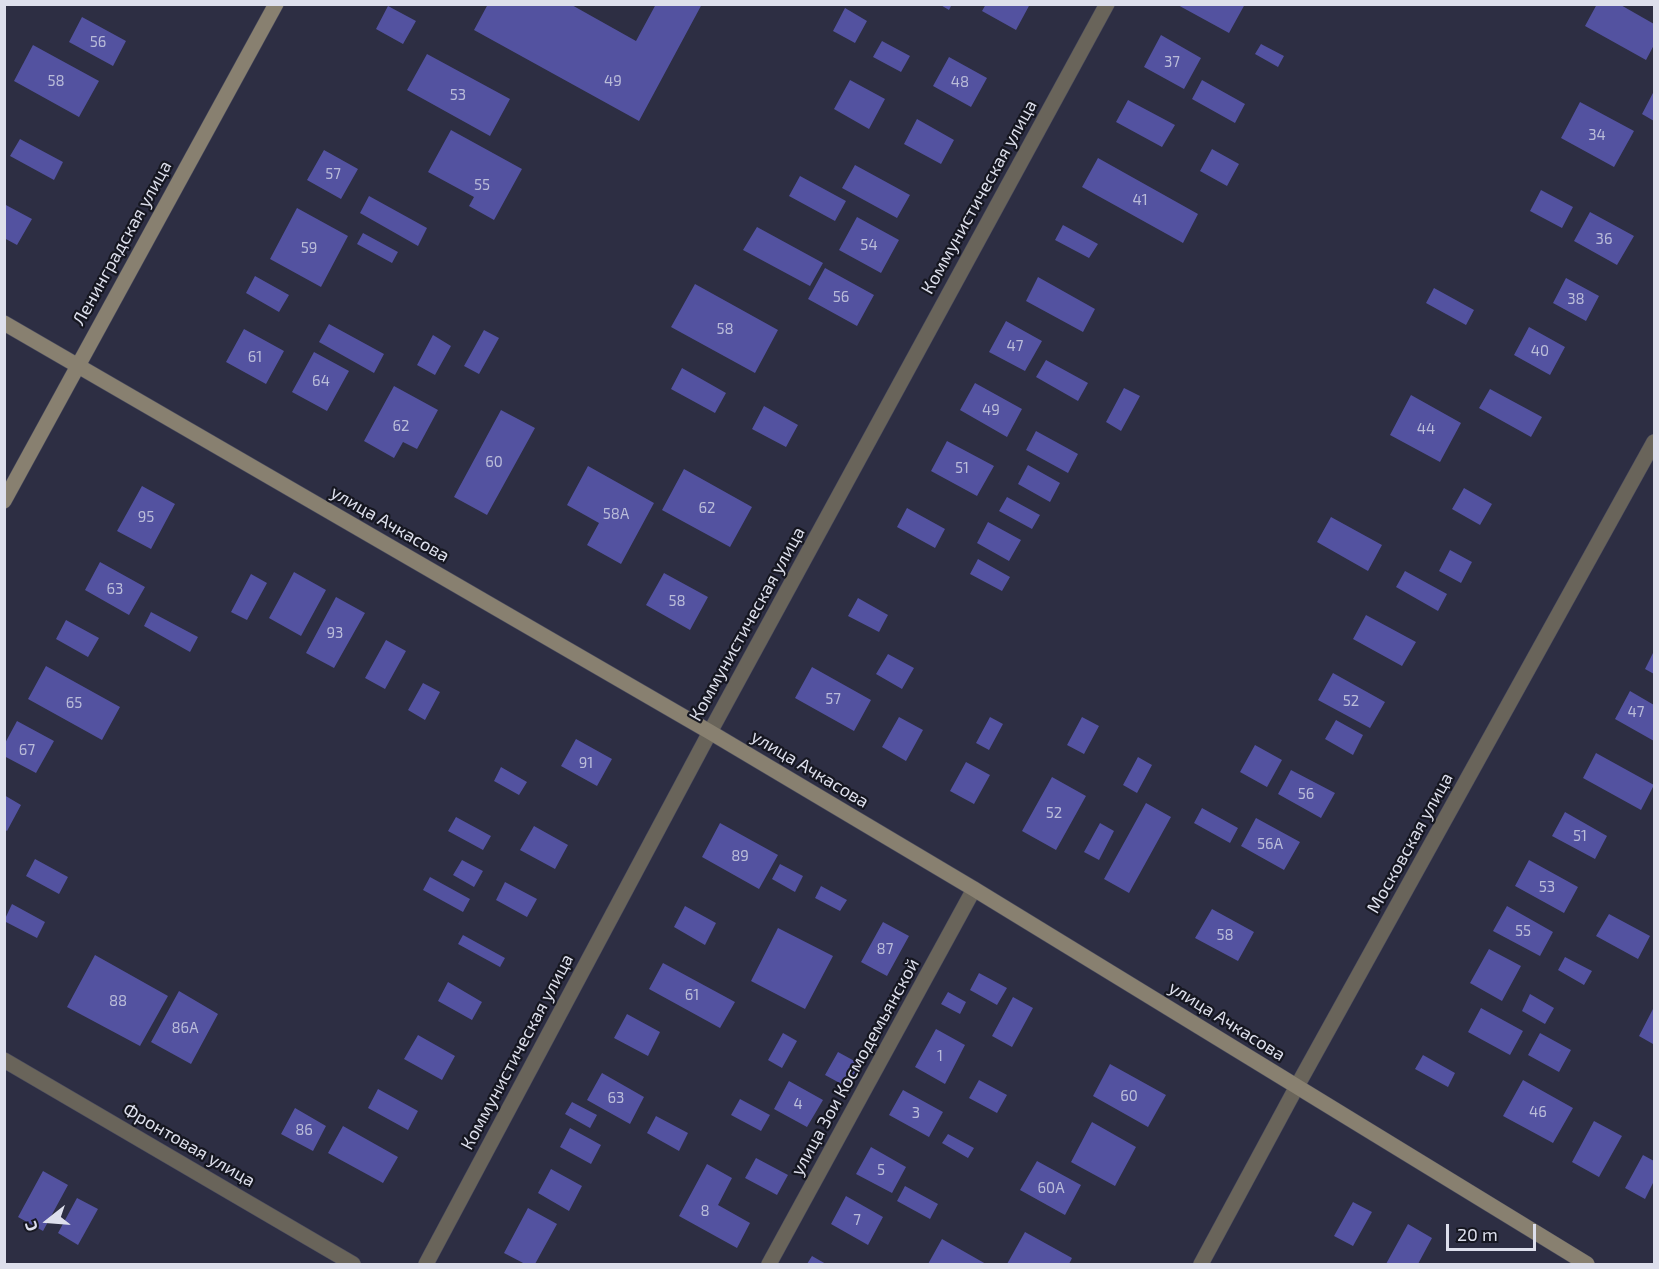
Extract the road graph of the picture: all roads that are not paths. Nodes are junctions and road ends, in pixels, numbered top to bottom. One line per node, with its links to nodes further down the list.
1 (276, 4): 4 (street, Ленинградская улица)
2 (1107, 4): 7 (street, Коммунистическая улица)
3 (4, 323): 4 (street, улица Ачкасова)
4 (77, 366): 6 (street, Ленинградская улица); 7 (street, улица Ачкасова)
5 (1654, 442): 10 (street, Московская улица)
6 (4, 501)
7 (710, 732): 8 (street, улица Ачкасова); 12 (street, Коммунистическая улица)
8 (974, 889): 10 (street, улица Ачкасова); 13 (street, улица Зои Космодемьянской)
9 (4, 1060): 11 (street, Фронтовая улица)
10 (1296, 1088): 14 (street, Московская улица); 15 (street, улица Ачкасова)
11 (353, 1264)
12 (426, 1264)
13 (769, 1264)
14 (1201, 1264)
15 (1587, 1264)

